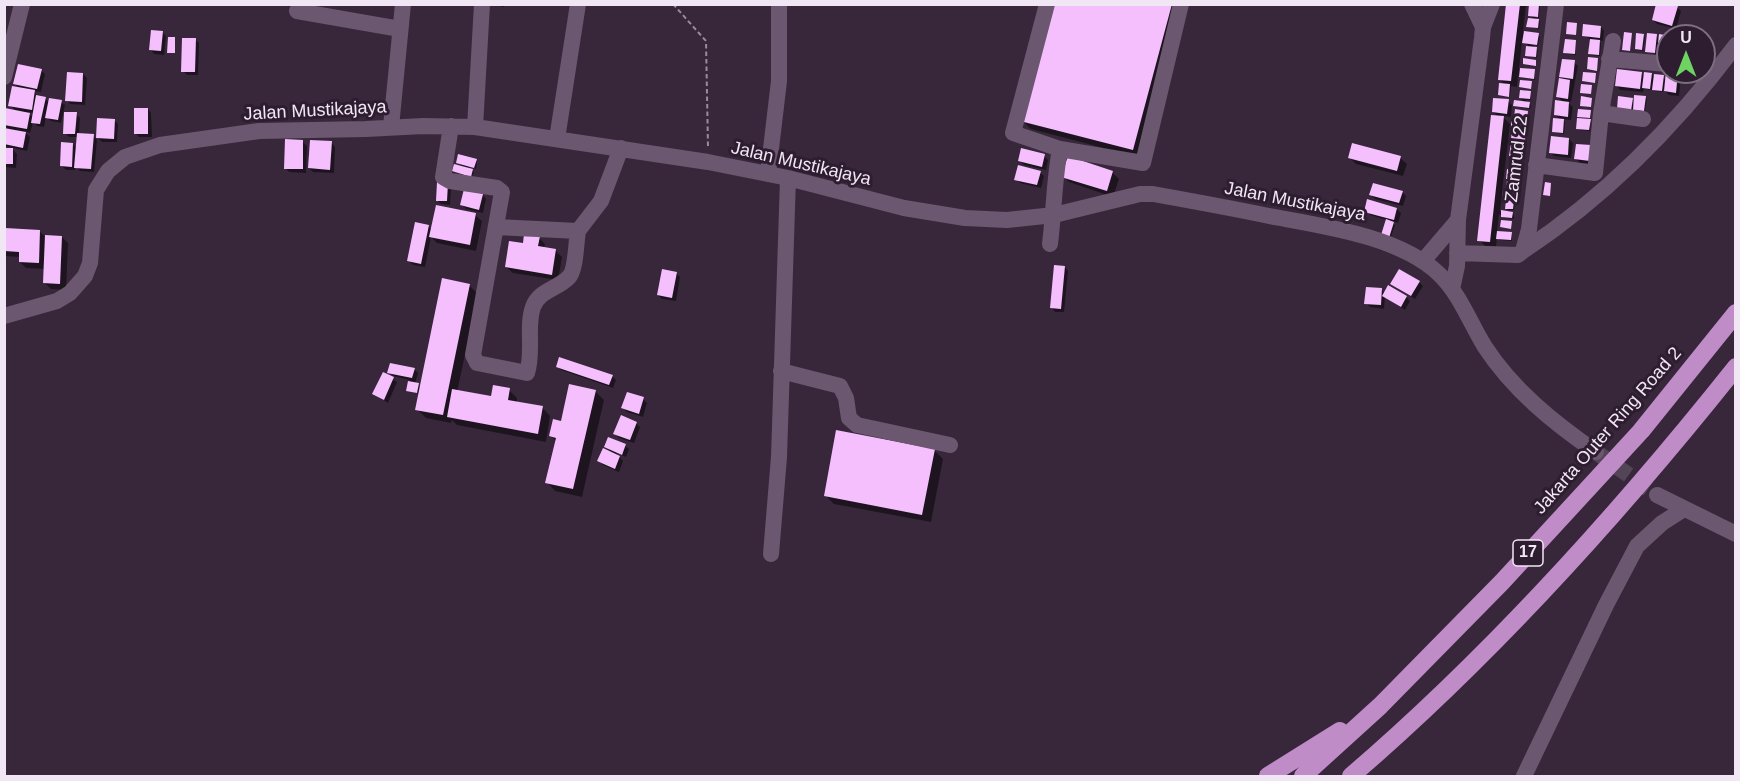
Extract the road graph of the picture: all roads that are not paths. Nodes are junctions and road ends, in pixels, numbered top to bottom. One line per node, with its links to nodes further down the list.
1 (22, 4): 18 (street)
2 (403, 4): 13 (street)
3 (482, 4): 23 (street)
4 (578, 4): 24 (street)
5 (779, 4): 28 (street)
6 (1047, 4): 26 (street)
7 (1181, 4): 26 (street)
8 (1472, 4): 12 (street)
9 (1491, 4): 12 (street)
10 (1556, 4): 27 (street, Zamrud 22)
11 (297, 11): 13 (street)
12 (1483, 27): 31 (street)
13 (400, 29): 22 (street)
14 (1613, 41): 16 (street)
15 (1736, 45): 35 (street)
16 (1609, 59): 17 (street); 19 (street)
17 (1656, 63)
18 (4, 77)
19 (1601, 112): 20 (street); 27 (street)
20 (1643, 119)
21 (450, 126): 22 (street, Jalan Mustikajaya); 23 (street, Jalan Mustikajaya); 32 (street)
22 (391, 127): 40 (street, Jalan Mustikajaya)
23 (475, 127): 24 (street, Jalan Mustikajaya)
24 (557, 140): 25 (street, Jalan Mustikajaya)
25 (621, 148): 28 (street, Jalan Mustikajaya); 33 (street)
26 (1060, 149): 30 (street)
27 (1536, 165): 35 (street, Zamrud 22)
28 (768, 174): 29 (street, Jalan Mustikajaya)
29 (788, 178): 30 (street, Jalan Mustikajaya); 42 (street)
30 (1054, 215): 34 (street); 37 (street, Jalan Mustikajaya)
31 (1458, 219): 36 (street); 37 (street)
32 (496, 227): 33 (street); 33 (street)
33 (578, 231)
34 (1050, 244)
35 (1522, 251): 36 (street)
36 (1457, 253): 38 (street)
37 (1423, 261): 38 (street, Jalan Mustikajaya)
38 (1452, 289): 44 (street, Jalan Mustikajaya)
39 (1736, 313): 49 (highway, Jakarta Outer Ring Road 2 / 17)
40 (4, 316)
41 (1736, 367): 52 (highway, 17)
42 (781, 371): 43 (street); 48 (street)
43 (950, 445)
44 (1596, 452)
45 (1657, 495): 46 (street)
46 (1684, 509): 47 (street); 53 (street)
47 (1736, 534)
48 (771, 554)
49 (1380, 706): 50 (highway); 51 (highway, Jakarta Outer Ring Road 2 / 17)
50 (1268, 777)
51 (1302, 777)
52 (1351, 777)
53 (1524, 777)

